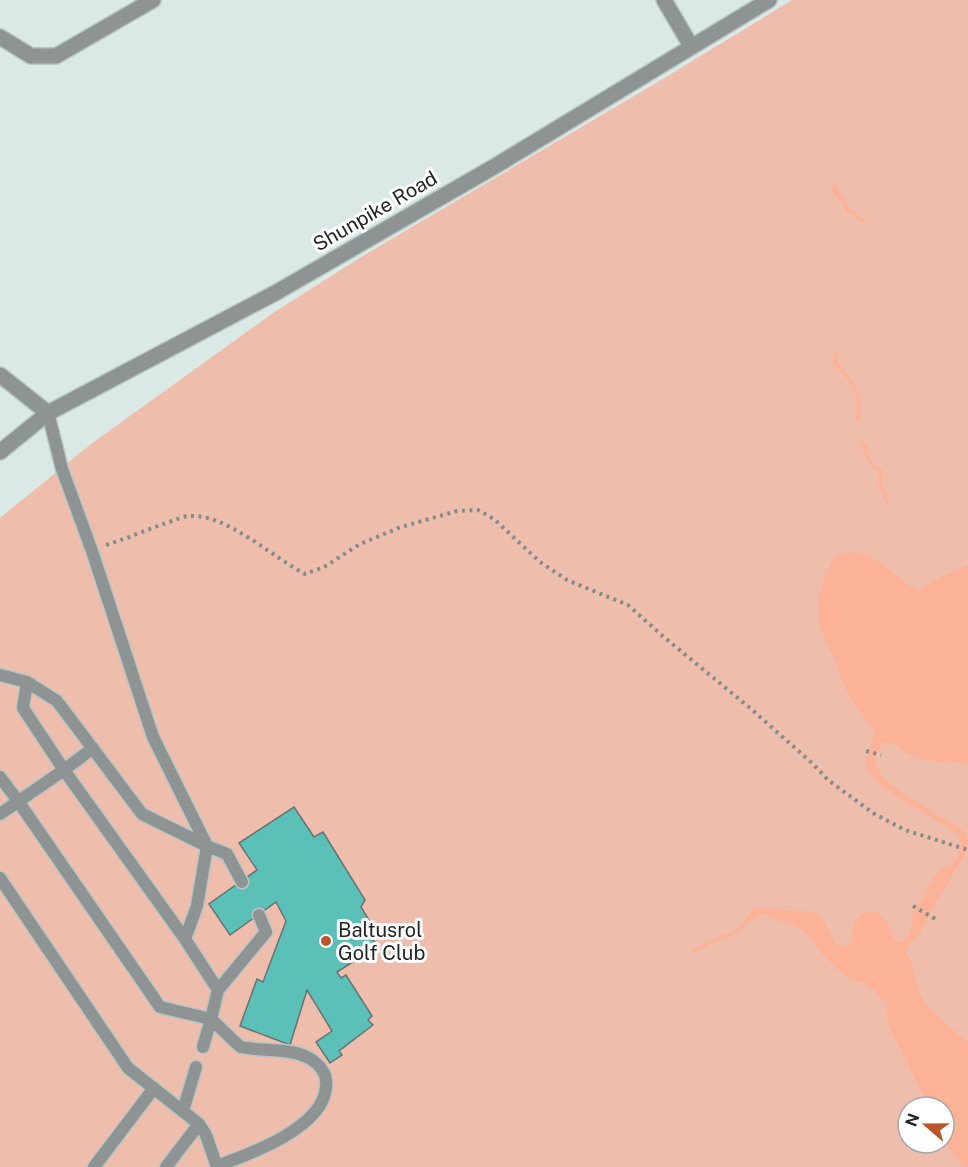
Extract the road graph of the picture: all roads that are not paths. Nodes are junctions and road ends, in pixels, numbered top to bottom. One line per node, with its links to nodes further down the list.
1 (153, 0): 4 (street)
2 (664, 0): 5 (street)
3 (769, 0): 5 (street, Shunpike Road)
4 (0, 37)
5 (691, 46): 7 (street, Shunpike Road)
6 (0, 375): 7 (street)
7 (48, 413): 8 (street, Shunpike Road); 16 (lane)
8 (0, 452)
9 (0, 675): 10 (lane)
10 (27, 682): 11 (lane); 12 (lane)
11 (93, 748): 12 (lane); 16 (lane)
12 (64, 770): 14 (lane); 20 (lane)
13 (0, 777): 14 (lane)
14 (18, 801): 15 (lane); 22 (lane)
15 (0, 814)
16 (207, 846): 18 (lane); 20 (lane)
17 (0, 878): 25 (lane)
18 (242, 882)
19 (259, 915): 21 (lane)
20 (185, 939): 21 (lane)
21 (218, 990): 22 (lane)
22 (211, 1019): 23 (lane); 28 (lane)
23 (203, 1047)
24 (196, 1067): 26 (lane)
25 (154, 1088): 26 (lane); 29 (lane)
26 (183, 1111): 27 (lane)
27 (199, 1124): 28 (lane); 30 (lane)
28 (217, 1166)
29 (94, 1167)
30 (166, 1167)

